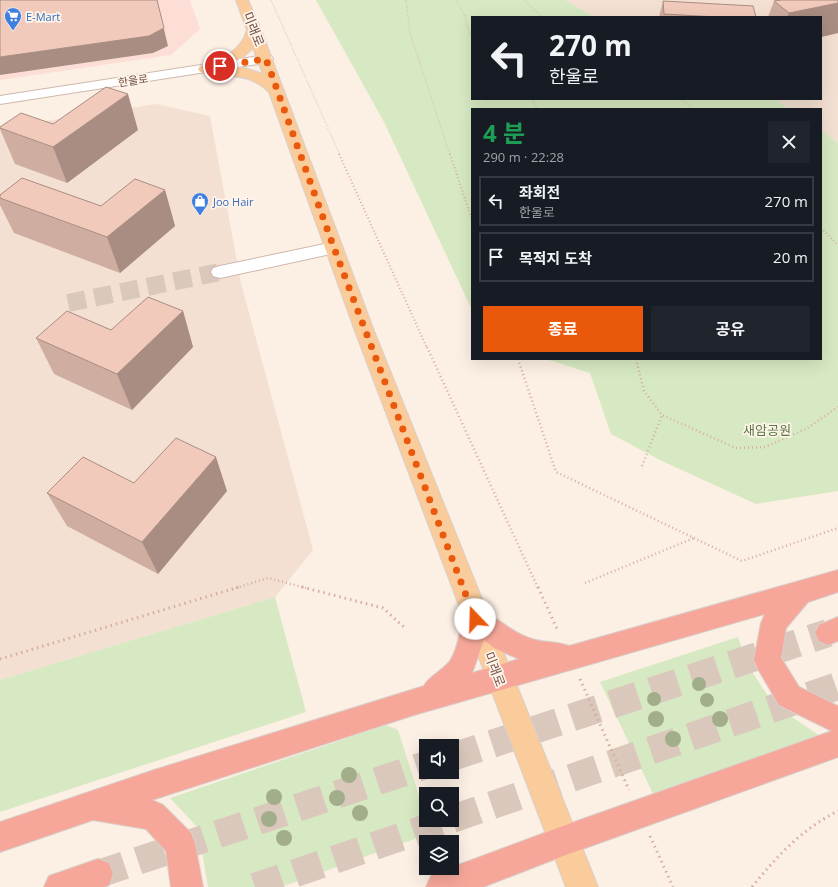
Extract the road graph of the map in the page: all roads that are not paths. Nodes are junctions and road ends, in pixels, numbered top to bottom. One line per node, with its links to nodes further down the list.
1 (242, 0): 2 (main road, 미래로)
2 (254, 30): 3 (main road, 미래로); 4 (main road)
3 (266, 59): 4 (street, 한울로); 5 (main road, 미래로)
4 (205, 68): 5 (main road); 6 (street, 한울로)
5 (278, 92): 7 (main road, 미래로)
6 (0, 100)
7 (334, 248): 8 (street); 11 (main road, 미래로)
8 (220, 272)
9 (838, 581): 10 (highway)
10 (800, 593): 12 (highway); 15 (highway)
11 (475, 619): 12 (highway); 13 (main road, 미래로); 14 (highway)
12 (590, 651): 13 (highway)
13 (498, 677): 14 (highway); 19 (main road, 미래로)
14 (414, 702): 17 (highway)
15 (838, 720)
16 (838, 743): 19 (highway)
17 (92, 806): 18 (highway); 22 (highway)
18 (0, 837)
19 (563, 840): 23 (highway); 24 (main road, 미래로)
20 (98, 874): 21 (highway)
21 (60, 887)
22 (187, 887)
23 (442, 887)
24 (582, 887)

